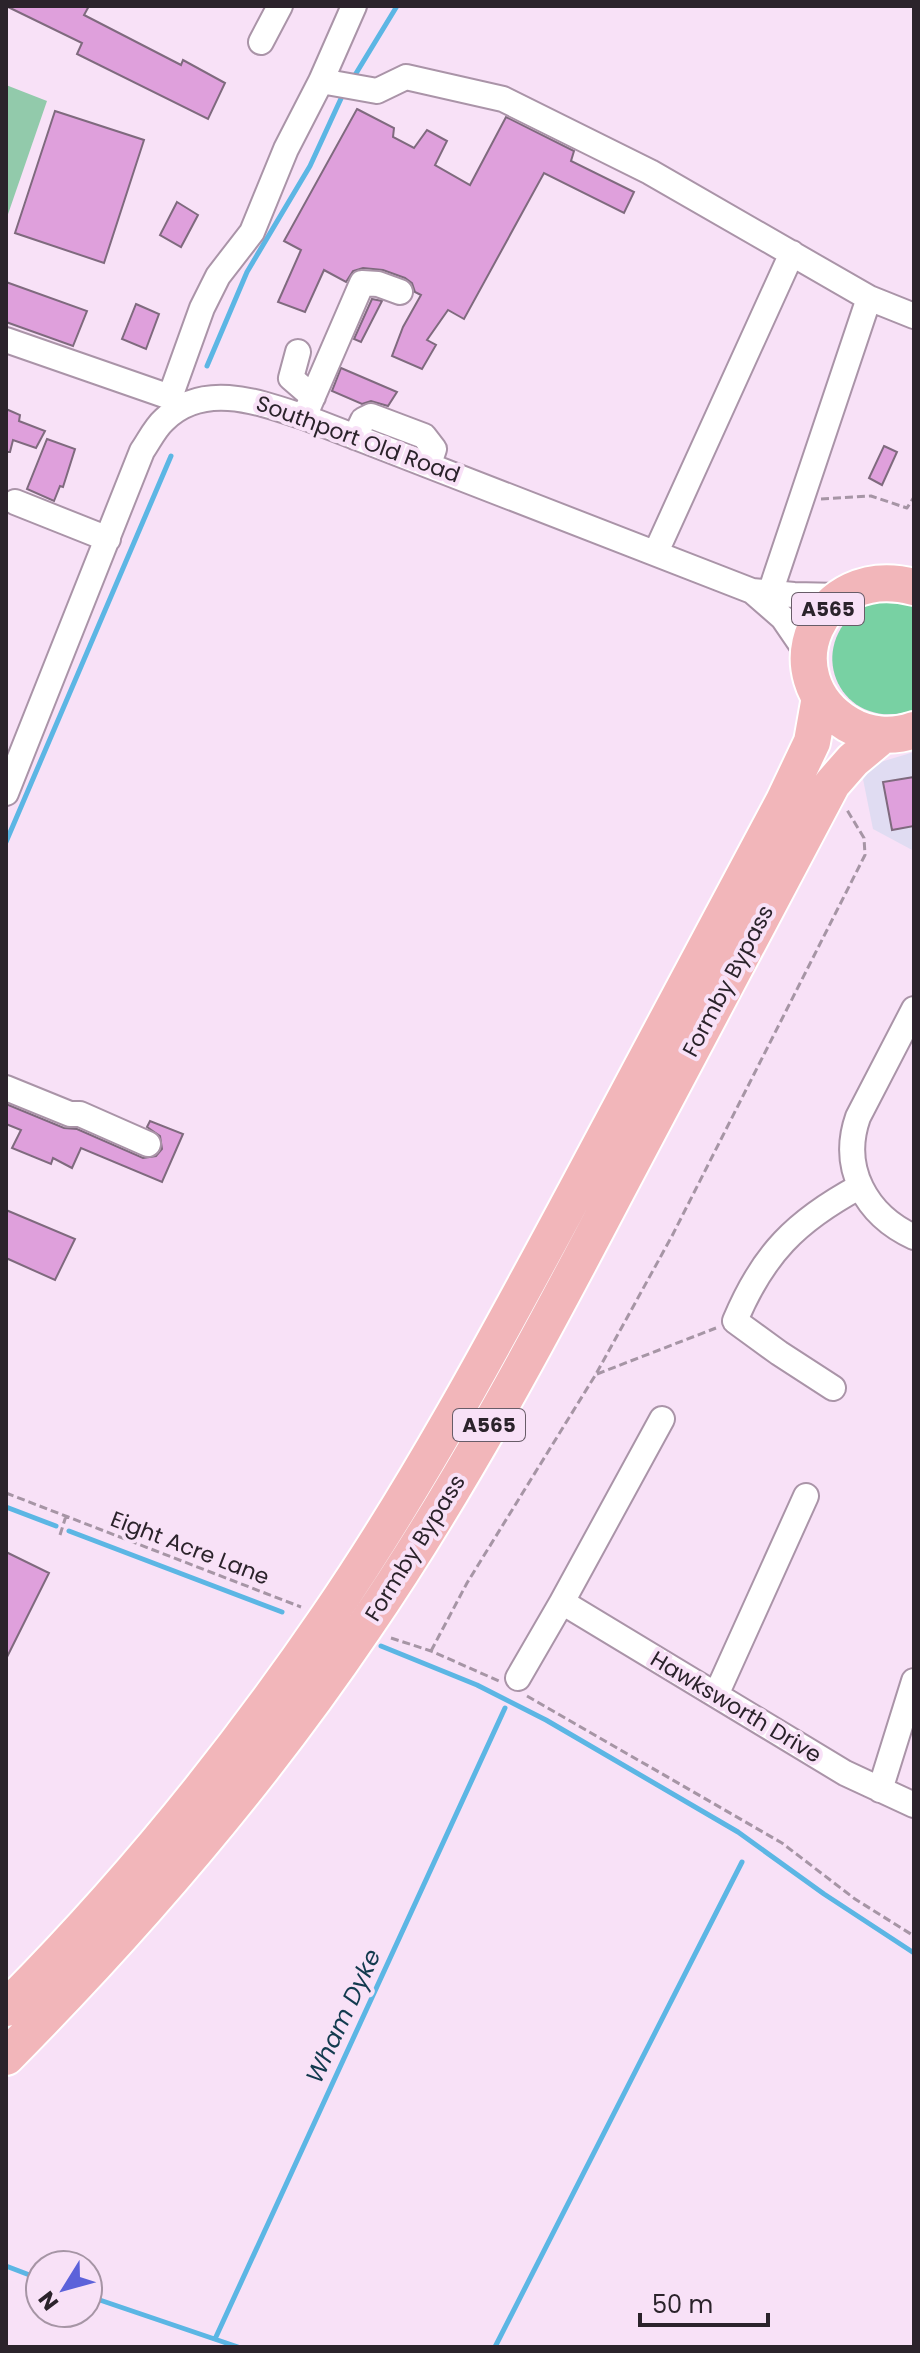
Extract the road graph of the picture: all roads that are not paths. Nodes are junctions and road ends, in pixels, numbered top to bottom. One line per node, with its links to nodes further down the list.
1 (280, 6): 3 (street)
2 (354, 6): 4 (street)
3 (261, 42)
4 (321, 81): 5 (street); 11 (street)
5 (792, 253): 7 (street); 15 (street)
6 (400, 292): 12 (street)
7 (869, 298): 8 (street); 17 (street)
8 (914, 316)
9 (6, 340): 11 (street)
10 (298, 352): 12 (street)
11 (175, 402): 12 (street, Southport Old Road); 14 (street)
12 (308, 407): 15 (street, Southport Old Road)
13 (15, 502): 14 (street)
14 (108, 539): 22 (street)
15 (656, 552): 17 (street, Southport Old Road)
16 (908, 578): 18 (highway, A565)
17 (761, 592): 18 (street); 19 (street)
18 (841, 596): 19 (highway, A565)
19 (809, 656): 20 (highway, A565)
20 (820, 697): 21 (highway, A565); 37 (highway, Formby Bypass / A565)
21 (905, 735): 38 (highway, Formby Bypass / A565)
22 (6, 793)
23 (914, 1009): 26 (street)
24 (6, 1088): 25 (street)
25 (148, 1144)
26 (859, 1187): 27 (street); 28 (street)
27 (914, 1237)
28 (833, 1388)
29 (662, 1419): 31 (street)
30 (806, 1496): 34 (street)
31 (562, 1602): 33 (street); 34 (street, Hawksworth Drive)
32 (914, 1681): 35 (street)
33 (514, 1685)
34 (716, 1695): 35 (street, Hawksworth Drive)
35 (880, 1790): 36 (street, Hawksworth Drive)
36 (914, 1805)
37 (6, 2008)
38 (6, 2057)

